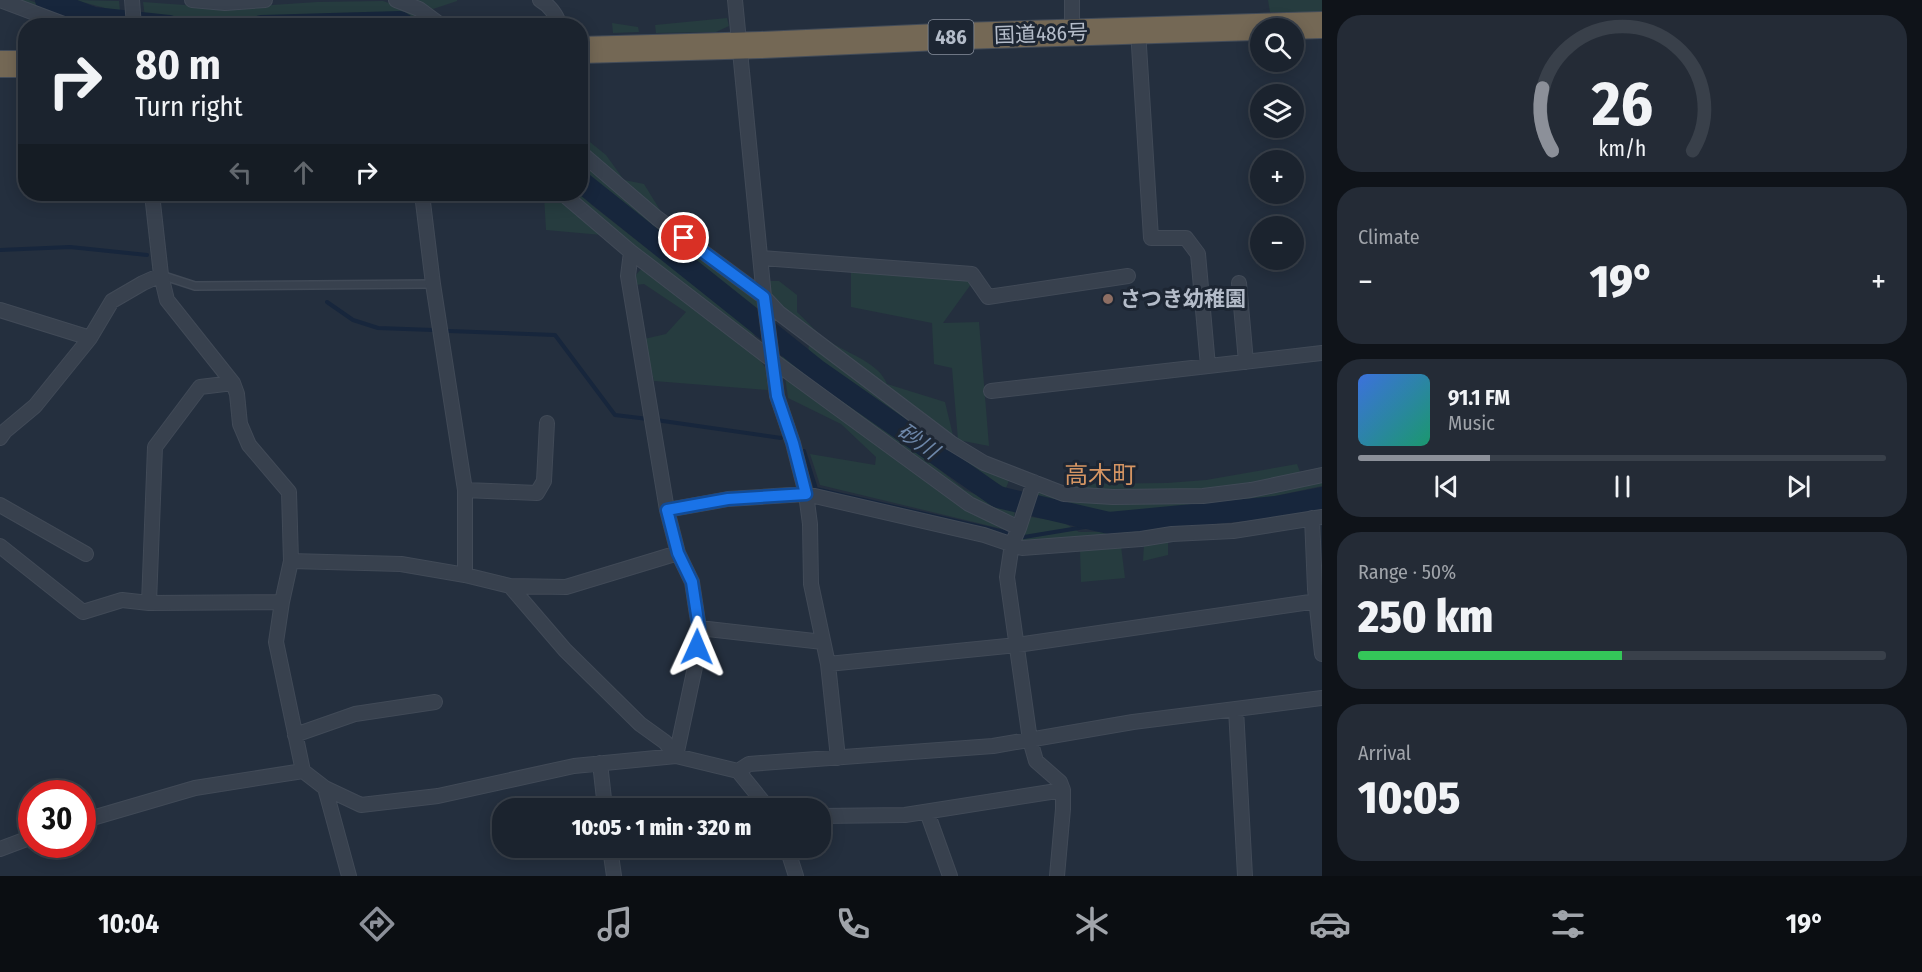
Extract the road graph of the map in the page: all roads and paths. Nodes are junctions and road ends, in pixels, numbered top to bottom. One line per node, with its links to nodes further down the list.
1 (0, 0): 9 (street)
2 (132, 0): 10 (street)
3 (192, 0): 4 (street)
4 (265, 0)
5 (396, 0): 11 (street)
6 (540, 0): 12 (street)
7 (735, 0): 16 (street)
8 (1072, 0): 15 (street)
9 (48, 18)
10 (134, 18)
11 (431, 18)
12 (557, 18)
13 (1322, 25): 14 (highway, 国道486号 / 486)
14 (1138, 30): 15 (highway, 国道486号 / 486); 36 (street)
15 (1072, 33): 16 (highway, 国道486号 / 486)
16 (740, 45): 17 (highway, 国道486号 / 486); 25 (street)
17 (588, 50)
18 (0, 64): 19 (highway)
19 (18, 64)
20 (588, 159): 30 (street)
21 (153, 201): 26 (street)
22 (423, 201): 29 (street)
23 (571, 201): 24 (street)
24 (631, 252): 34 (street); 46 (street)
25 (761, 258): 27 (street); 30 (street)
26 (161, 275): 29 (lane); 32 (street); 37 (street)
27 (1128, 276)
28 (1239, 282): 35 (street)
29 (433, 284): 43 (street)
30 (764, 297): 34 (street); 42 (street)
31 (0, 310): 32 (street)
32 (90, 338): 40 (street)
33 (1322, 353): 35 (street)
34 (772, 360): 44 (street); 48 (street)
35 (1246, 362): 36 (street)
36 (1208, 366): 38 (street)
37 (233, 383): 53 (street); 58 (street)
38 (992, 391)
39 (547, 423): 43 (street)
40 (0, 438)
41 (1322, 475): 42 (street)
42 (1034, 482): 48 (street)
43 (465, 490): 54 (street)
44 (806, 494): 46 (street); 49 (street); 60 (street)
45 (0, 506): 52 (street)
46 (667, 510): 51 (street)
47 (1317, 518): 49 (street); 56 (street)
48 (1019, 528): 49 (street)
49 (1012, 544): 61 (street)
50 (0, 546): 58 (street)
51 (678, 553): 55 (street); 59 (street)
52 (86, 554)
53 (291, 561): 54 (street); 57 (street)
54 (465, 575): 55 (street)
55 (510, 586): 69 (street)
56 (1317, 601): 61 (street); 62 (street)
57 (282, 602): 58 (street); 67 (street)
58 (149, 603)
59 (699, 628): 60 (street); 69 (street)
60 (823, 642): 63 (street)
61 (1017, 645): 63 (street); 68 (street)
62 (1322, 654)
63 (828, 664): 70 (street)
64 (1322, 698): 66 (street)
65 (435, 702): 67 (street)
66 (1236, 708): 68 (street); 90 (street)
67 (295, 735): 72 (street)
68 (1030, 740): 70 (street); 75 (street)
69 (676, 756): 71 (street); 73 (street)
70 (838, 758): 73 (street)
71 (600, 763): 74 (street); 76 (street)
72 (303, 771): 74 (street); 80 (street)
73 (738, 771): 77 (street)
74 (325, 788): 85 (street)
75 (1063, 790): 78 (street); 89 (street)
76 (604, 798)
77 (760, 798)
78 (927, 812): 79 (street); 88 (street)
79 (831, 816)
80 (96, 817)
81 (18, 842): 82 (street)
82 (0, 849)
83 (611, 858): 86 (street)
84 (790, 858): 87 (street)
85 (349, 876)
86 (614, 876)
87 (796, 876)
88 (950, 876)
89 (1057, 876)
90 (1245, 876)

